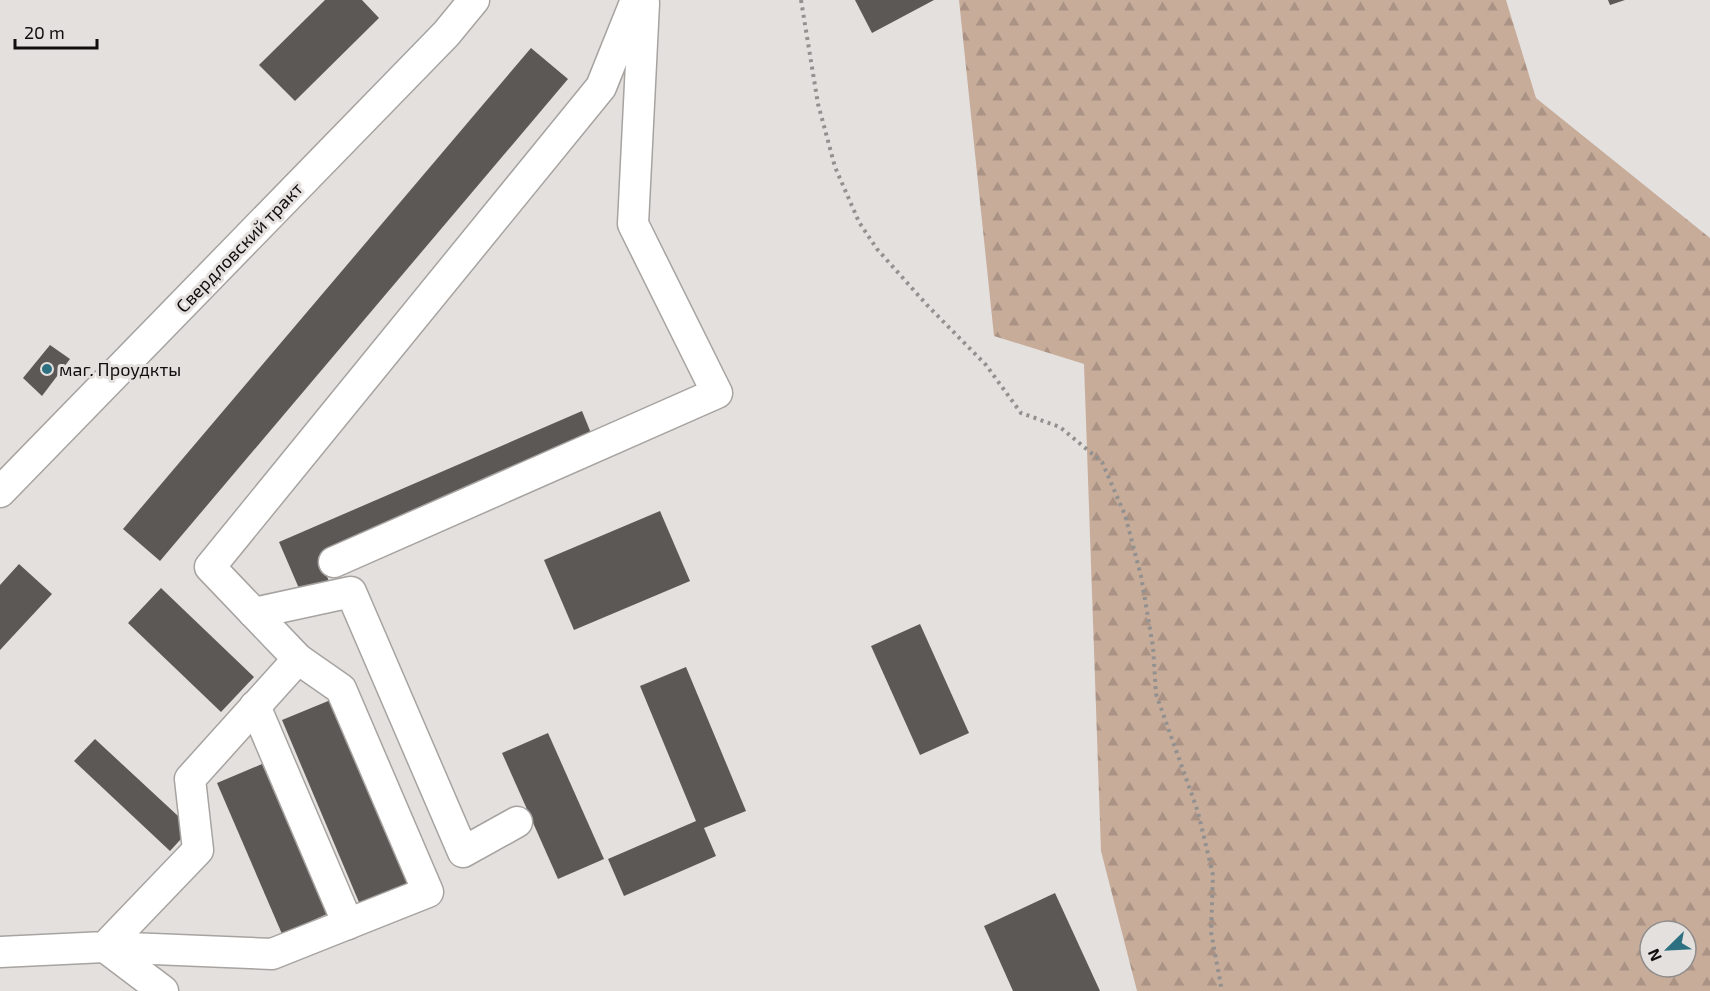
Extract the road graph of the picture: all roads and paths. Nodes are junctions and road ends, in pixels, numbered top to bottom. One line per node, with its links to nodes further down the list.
1 (474, 0): 5 (street, Свердловский тракт)
2 (636, 0): 7 (street)
3 (644, 0): 6 (street)
4 (801, 0): 15 (path)
5 (0, 492)
6 (334, 562)
7 (254, 613): 8 (street); 10 (street)
8 (298, 659): 9 (street); 11 (street)
9 (255, 706): 11 (street); 12 (street)
10 (517, 822)
11 (348, 924): 12 (street)
12 (105, 947): 13 (street); 14 (street)
13 (0, 952)
14 (163, 991)
15 (1222, 991)

